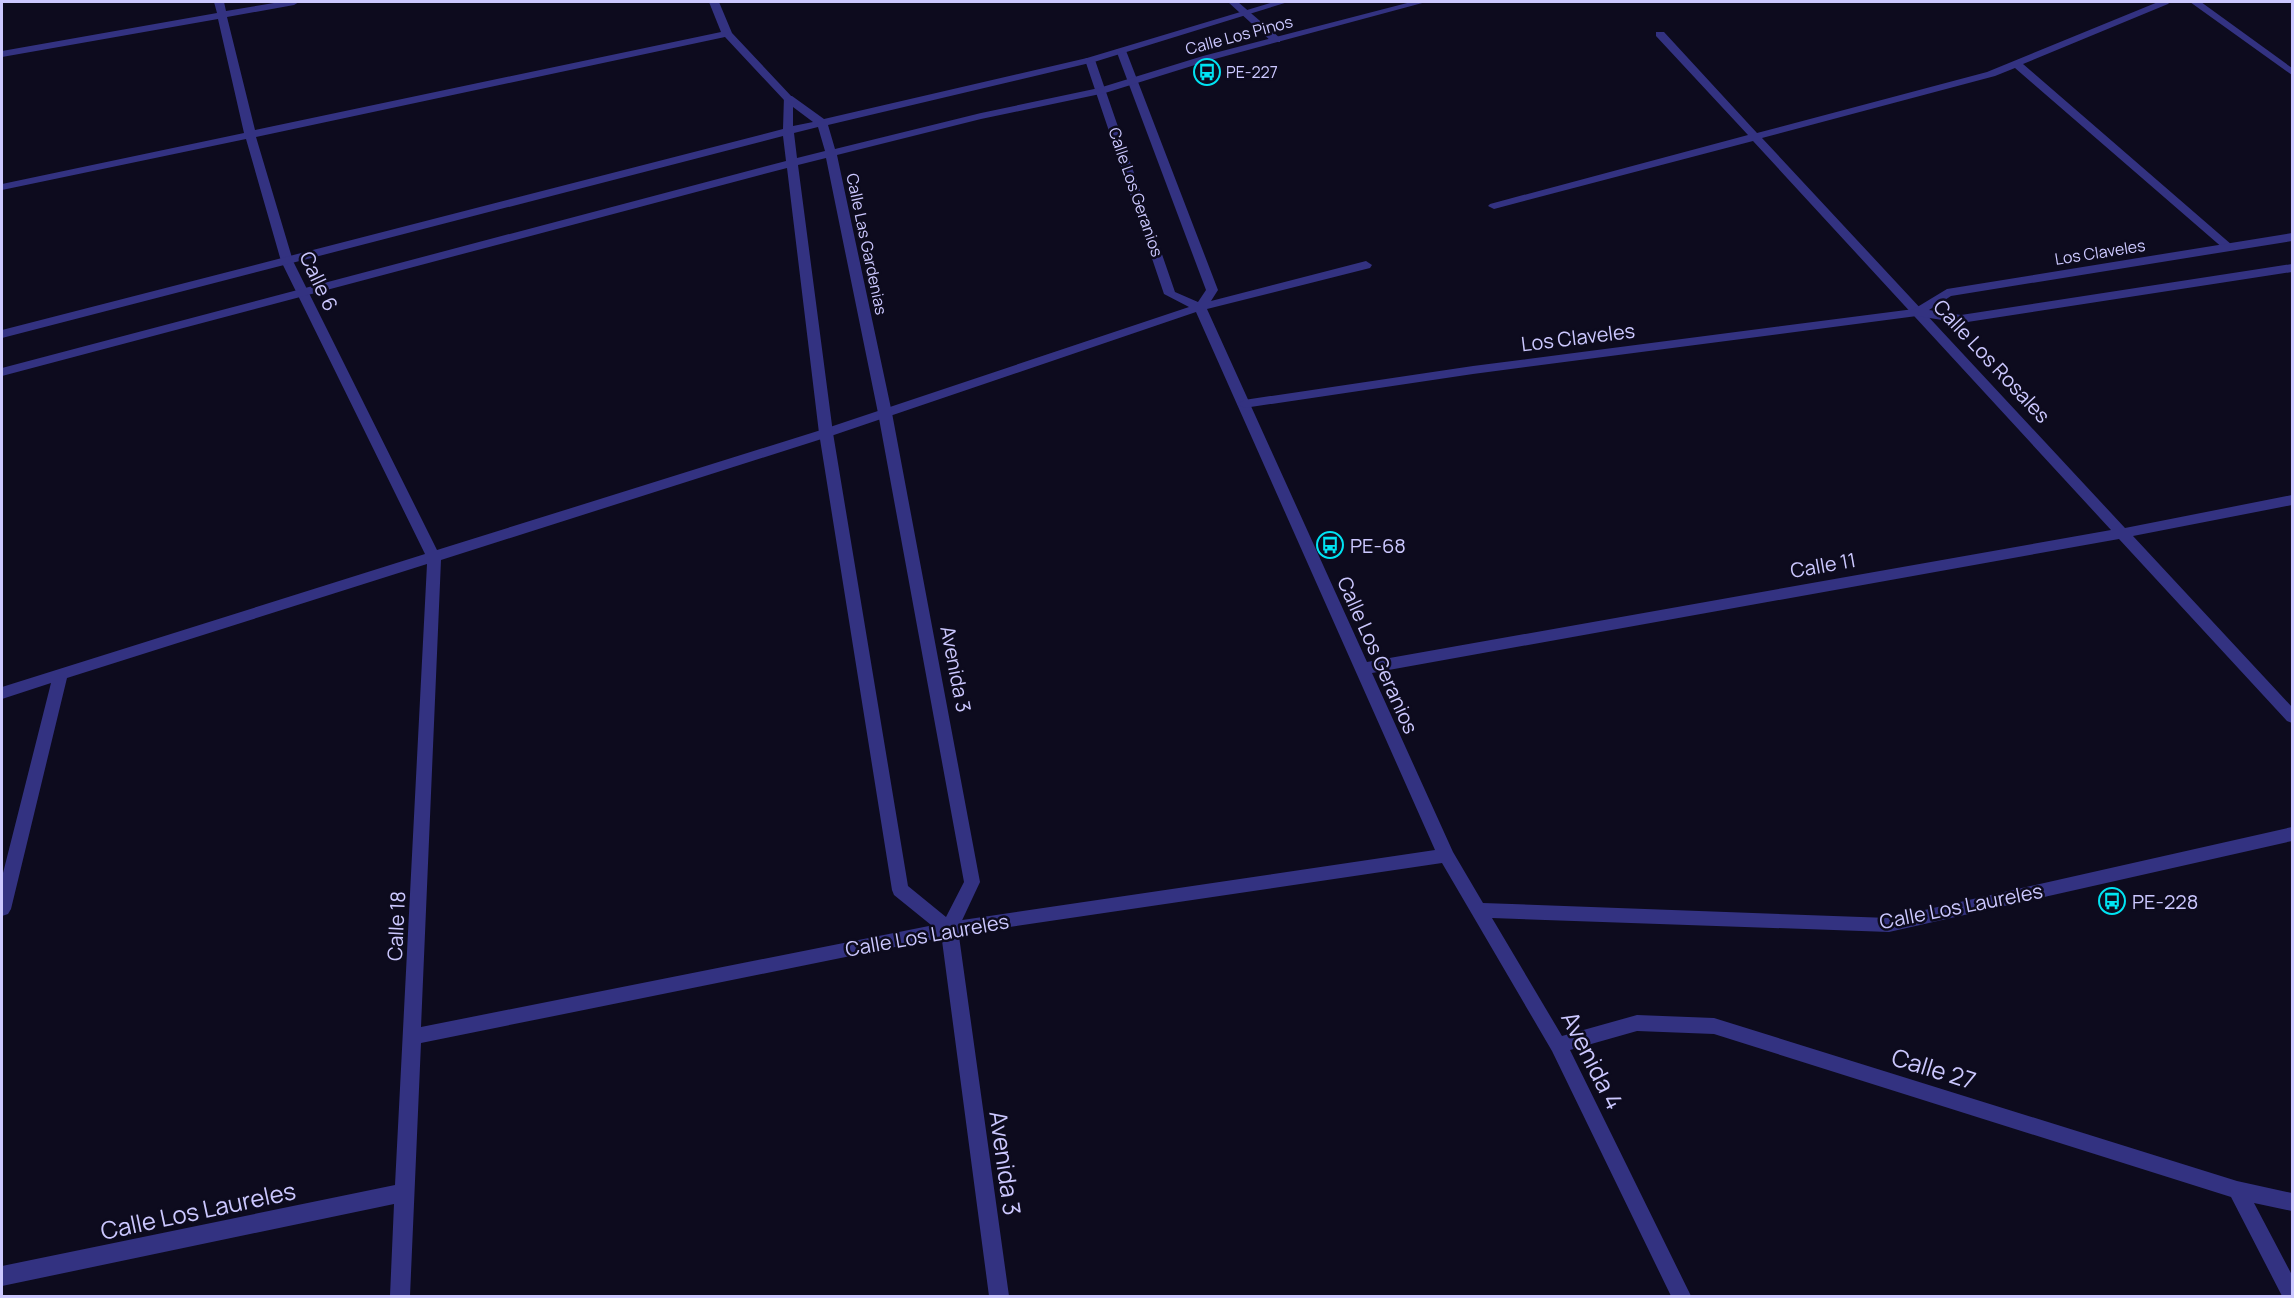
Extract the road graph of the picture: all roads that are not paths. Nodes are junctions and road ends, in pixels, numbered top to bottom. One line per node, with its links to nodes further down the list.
1 (219, 2): 10 (street, Calle 6)
2 (294, 2): 10 (street)
3 (714, 2): 11 (street)
4 (1233, 2): 9 (street)
5 (1283, 2): 9 (street, Calle Los Pinos)
6 (1421, 2): 13 (street, Calle Los Pinos)
7 (2165, 2): 17 (street)
8 (2195, 2): 18 (street)
9 (1245, 13): 13 (street); 14 (street, Calle Los Pinos)
10 (222, 15): 15 (street); 24 (street, Calle 6)
11 (727, 33): 21 (street); 24 (street)
12 (1660, 34): 25 (street, Calle Los Rosales)
13 (1276, 40): 19 (street, Calle Los Pinos)
14 (1121, 50): 16 (street, Calle Los Pinos); 19 (street, Calle Los Geranios)
15 (2, 54)
16 (1090, 60): 20 (street, Calle Los Geranios); 22 (street, Calle Los Pinos)
17 (2017, 64): 25 (street); 31 (street)
18 (2292, 72)
19 (1134, 81): 20 (street, Calle Los Pinos); 36 (street, Calle Los Geranios)
20 (1101, 91): 26 (street, Calle Los Pinos); 36 (street, Calle Los Geranios)
21 (788, 98): 22 (street); 23 (street)
22 (822, 123): 23 (street, Calle Los Pinos); 26 (street, Calle Las Gardenias)
23 (788, 131): 27 (street); 32 (street, Calle Los Pinos)
24 (250, 134): 28 (street); 32 (street, Calle 6)
25 (1755, 139): 29 (street); 37 (street, Calle Los Rosales)
26 (831, 153): 27 (street, Calle Los Pinos); 41 (street, Calle Las Gardenias)
27 (792, 163): 35 (street, Calle Los Pinos); 42 (street)
28 (2, 187)
29 (1494, 206)
30 (2292, 237): 31 (street, Los Claveles)
31 (2228, 247): 37 (street, Los Claveles)
32 (286, 261): 35 (street, Calle 6); 38 (street, Calle Los Pinos)
33 (1366, 265): 36 (street)
34 (2292, 268): 37 (street, Los Claveles)
35 (302, 292): 39 (street, Calle Los Pinos); 45 (street, Calle 6)
36 (1200, 307): 40 (street, Calle Los Geranios); 41 (street)
37 (1917, 312): 40 (street, Los Claveles); 44 (street, Calle Los Rosales)
38 (2, 334)
39 (2, 372)
40 (1244, 404): 46 (street, Calle Los Geranios)
41 (885, 413): 42 (street); 54 (street, Avenida 3)
42 (826, 434): 45 (street); 54 (street)
43 (2292, 500): 44 (street, Calle 11)
44 (2122, 533): 46 (street, Calle 11); 49 (street, Calle Los Rosales)
45 (434, 558): 47 (street); 55 (street, Calle 18)
46 (1361, 669): 51 (street, Calle Los Geranios)
47 (60, 676): 48 (street); 52 (street)
48 (2, 693)
49 (2292, 717)
50 (2292, 834): 53 (street, Calle Los Laureles)
51 (1446, 855): 53 (street, Avenida 4); 54 (street, Calle Los Laureles)
52 (2, 909)
53 (1480, 910): 56 (street, Avenida 4)
54 (949, 929): 55 (street, Calle Los Laureles); 63 (street, Avenida 3)
55 (412, 1037): 58 (street, Calle 18)
56 (1558, 1045): 57 (street, Calle 27); 64 (street, Avenida 4)
57 (2237, 1190): 59 (street, Calle 27); 61 (street)
58 (405, 1193): 60 (street, Calle Los Laureles); 62 (street, Calle 18)
59 (2292, 1202)
60 (2, 1276)
61 (2292, 1295)
62 (400, 1296)
63 (999, 1296)
64 (1681, 1296)

